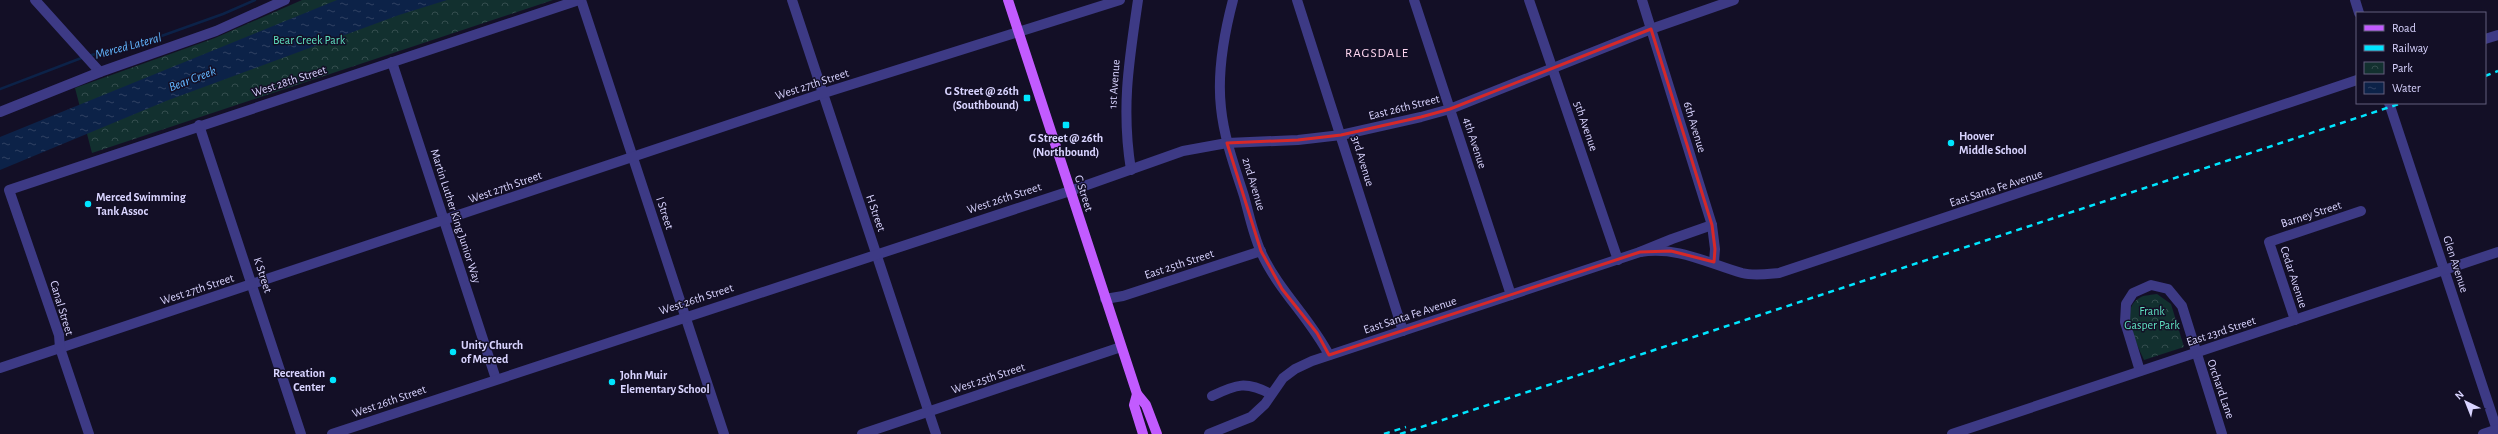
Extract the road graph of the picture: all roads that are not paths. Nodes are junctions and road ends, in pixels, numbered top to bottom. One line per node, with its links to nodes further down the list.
1 (35, 0): 22 (street)
2 (285, 0): 22 (street)
3 (580, 0): 20 (street, West 28th Street); 31 (street, I Street)
4 (792, 0): 24 (street, H Street)
5 (1008, 0): 17 (main road, G Street)
6 (1120, 0): 17 (street, West 27th Street)
7 (1138, 0): 32 (street, 1st Avenue)
8 (1233, 0): 30 (street, 2nd Avenue)
9 (1297, 0): 29 (street, 3rd Avenue)
10 (1414, 0): 26 (street, 4th Avenue)
11 (1530, 0): 21 (street, 5th Avenue)
12 (1642, 0): 16 (street, 6th Avenue)
13 (1734, 0): 16 (street, East 26th Street)
14 (2355, 0): 15 (street)
15 (2359, 12)
16 (1651, 29): 21 (street, East 26th Street); 37 (street, 6th Avenue)
17 (1018, 31): 24 (street, West 27th Street); 34 (main road, G Street)
18 (2498, 35): 19 (street)
19 (2486, 39)
20 (392, 62): 28 (street, West 28th Street); 36 (street, Martin Luther King Junior Way)
21 (1553, 69): 26 (street, East 26th Street); 43 (street, 5th Avenue)
22 (97, 70): 27 (street)
23 (2356, 80): 44 (street, East Santa Fe Avenue)
24 (824, 94): 31 (street, West 27th Street); 42 (street, H Street)
25 (2389, 104): 45 (street, Glen Avenue)
26 (1450, 109): 29 (street, East 26th Street); 47 (street, 4th Avenue)
27 (0, 112)
28 (199, 125): 33 (street, West 28th Street); 46 (street, K Street)
29 (1341, 135): 30 (street, East 26th Street); 51 (street, 3rd Avenue)
30 (1227, 143): 32 (street, East 26th Street); 39 (street, 2nd Avenue)
31 (632, 157): 36 (street, West 27th Street); 49 (street, I Street)
32 (1131, 170): 34 (street, East 26th Street)
33 (9, 190): 53 (street, Canal Street)
34 (1070, 191): 42 (street, West 26th Street); 48 (main road, G Street)
35 (2361, 211): 38 (street, Barney Street)
36 (444, 221): 46 (street, West 27th Street); 58 (street, Martin Luther King Junior Way)
37 (1712, 226): 40 (street, East Santa Fe Avenue); 44 (street, 6th Avenue)
38 (2269, 242): 50 (street, Cedar Avenue)
39 (1261, 251): 48 (street, East 25th Street); 55 (street, 2nd Avenue)
40 (1640, 252): 43 (street, East Santa Fe Avenue); 44 (street, East Santa Fe Avenue)
41 (2498, 252): 45 (street, East 23rd Street)
42 (876, 253): 49 (street, West 26th Street); 62 (street, H Street)
43 (1618, 260): 47 (street, East Santa Fe Avenue)
44 (1714, 262)
45 (2444, 270): 50 (street, East 23rd Street); 64 (street, Glen Avenue)
46 (252, 285): 53 (street, West 27th Street); 66 (street, K Street)
47 (1511, 295): 51 (street, East Santa Fe Avenue)
48 (1105, 299): 52 (main road, G Street)
49 (685, 316): 58 (street, West 26th Street); 68 (street, I Street)
50 (2295, 320): 54 (street, East 23rd Street)
51 (1403, 331): 55 (street, East Santa Fe Avenue)
52 (1121, 347): 59 (main road, G Street); 62 (street, West 25th Street)
53 (60, 348): 56 (street, West 27th Street); 65 (street, Canal Street)
54 (2195, 353): 57 (street, East 23rd Street); 57 (street, Orchard Lane); 75 (street, Orchard Lane)
55 (1329, 355): 60 (street, East Santa Fe Avenue)
56 (0, 368)
57 (2140, 371): 63 (street, East 23rd Street)
58 (496, 379): 67 (street, West 26th Street)
59 (1137, 394): 71 (main road, G Street); 72 (main road, G Street)
60 (1271, 394): 61 (street); 73 (street, East Santa Fe Avenue)
61 (1212, 396)
62 (928, 412): 69 (street, West 25th Street); 70 (street, H Street)
63 (1980, 430): 74 (street, East 23rd Street)
64 (2498, 430): 76 (street)
65 (89, 434)
66 (301, 434)
67 (332, 434)
68 (724, 434)
69 (862, 434)
70 (936, 434)
71 (1143, 434)
72 (1157, 434)
73 (1209, 434)
74 (1952, 434)
75 (2222, 434)
76 (2483, 434)

